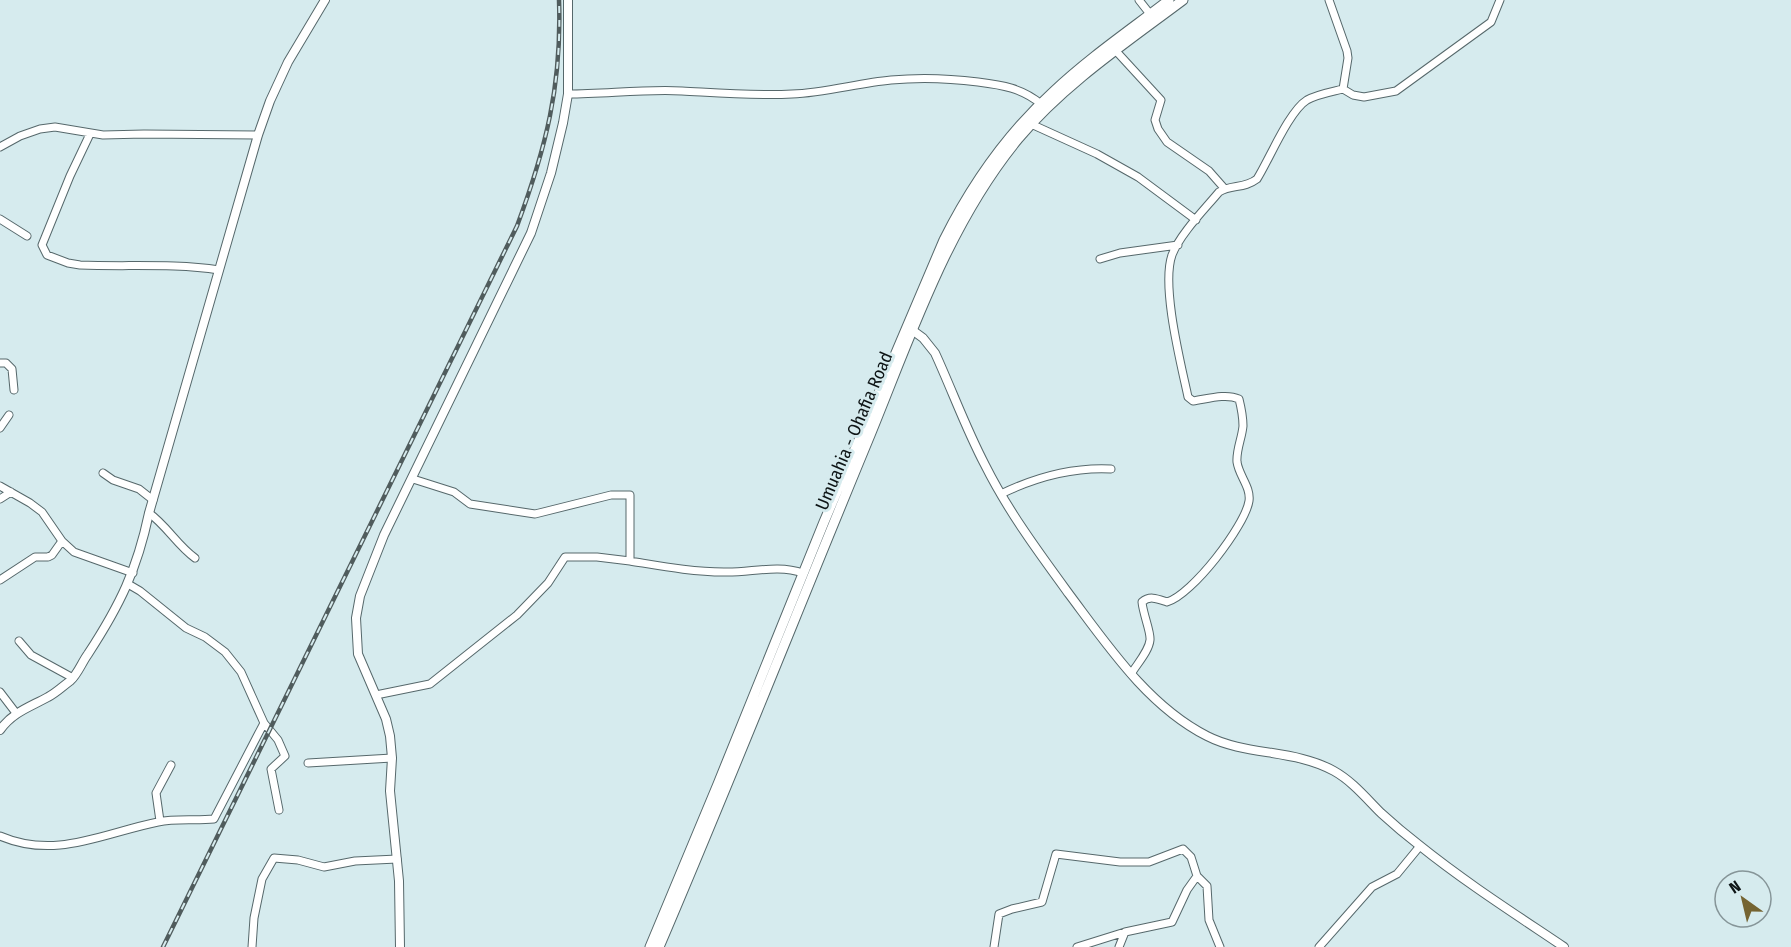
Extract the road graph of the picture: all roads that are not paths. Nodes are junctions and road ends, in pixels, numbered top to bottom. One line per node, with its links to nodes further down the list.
1 (325, 0): 15 (street)
2 (568, 0): 11 (street)
3 (1139, 0): 8 (street)
4 (1169, 0): 8 (main road, Umuahia - Ohafia Road)
5 (1183, 0): 9 (main road, Umuahia - Ohafia Road)
6 (1329, 0): 10 (street)
7 (1500, 0): 10 (street)
8 (1150, 14): 12 (main road, Umuahia - Ohafia Road)
9 (1116, 51): 13 (main road, Umuahia - Ohafia Road); 17 (street)
10 (1343, 89): 17 (street)
11 (568, 94): 12 (street); 31 (street)
12 (1041, 104): 24 (main road, Umuahia - Ohafia Road)
13 (1031, 124): 19 (street); 24 (main road, Umuahia - Ohafia Road)
14 (90, 134): 15 (street); 16 (street); 23 (street)
15 (258, 135): 23 (street)
16 (0, 147)
17 (1224, 188): 19 (street)
18 (0, 219): 20 (street)
19 (1196, 220): 21 (street)
20 (27, 236)
21 (1178, 245): 22 (street); 46 (street)
22 (1100, 259)
23 (219, 270): 36 (street)
24 (910, 328): 34 (street); 42 (main road, Umuahia - Ohafia Road); 66 (main road, Umuahia - Ohafia Road)
25 (0, 363): 26 (street)
26 (14, 390)
27 (9, 415): 28 (street)
28 (0, 428)
29 (1111, 469): 34 (street)
30 (104, 473): 36 (street)
31 (413, 479): 40 (street); 49 (street)
32 (0, 486): 33 (street)
33 (11, 492): 35 (street); 38 (street)
34 (1001, 494): 46 (street)
35 (0, 499)
36 (153, 500): 37 (street)
37 (149, 513): 39 (street); 41 (street)
38 (62, 541): 41 (street); 43 (street)
39 (195, 558)
40 (630, 561): 42 (street); 49 (street)
41 (133, 573): 44 (street)
42 (803, 573): 65 (main road, Umuahia - Ohafia Road)
43 (0, 580)
44 (128, 584): 47 (street); 51 (street)
45 (19, 641): 47 (street)
46 (1131, 674): 59 (street)
47 (73, 678): 50 (street)
48 (0, 692): 50 (street)
49 (376, 695): 53 (street)
50 (16, 713): 52 (street)
51 (264, 723): 56 (street); 57 (street)
52 (0, 730)
53 (392, 758): 54 (street); 60 (street)
54 (308, 763)
55 (171, 765): 57 (street)
56 (279, 810)
57 (160, 821): 58 (street)
58 (0, 836)
59 (1420, 846): 71 (street); 72 (street)
60 (397, 859): 63 (street); 64 (street)
61 (1197, 876): 62 (street); 67 (street); 70 (street)
62 (1125, 932): 68 (street); 69 (street)
63 (252, 947)
64 (400, 947)
65 (650, 947)
66 (659, 947)
67 (994, 947)
68 (1077, 947)
69 (1119, 947)
70 (1220, 947)
71 (1319, 947)
72 (1564, 947)

